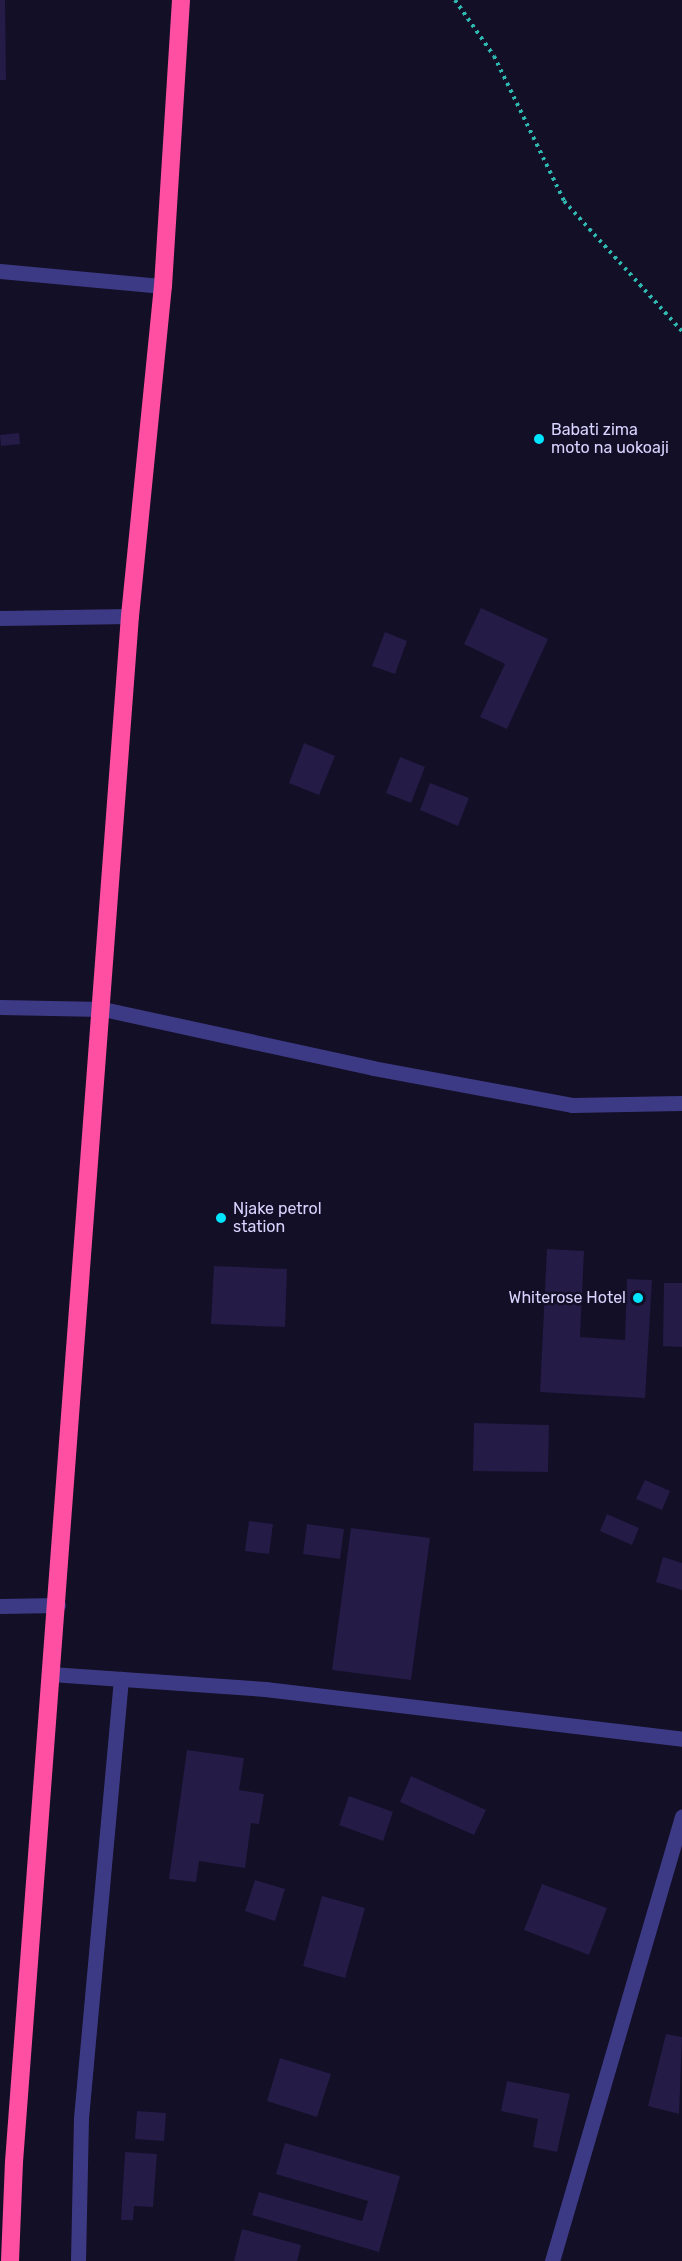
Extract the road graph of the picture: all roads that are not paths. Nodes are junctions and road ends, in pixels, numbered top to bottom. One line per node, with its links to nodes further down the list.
1 (181, 0): 3 (highway)
2 (0, 271): 3 (street)
3 (163, 286): 4 (highway)
4 (130, 616): 5 (street); 7 (highway)
5 (0, 618)
6 (0, 1007): 7 (street)
7 (104, 1009): 8 (street); 9 (highway)
8 (682, 1102)
9 (58, 1605): 10 (street); 11 (highway)
10 (0, 1606)
11 (51, 1674): 12 (street); 15 (highway)
12 (121, 1679): 13 (street); 16 (street)
13 (682, 1739)
14 (682, 1817): 17 (street)
15 (10, 2261)
16 (78, 2261)
17 (552, 2261)

